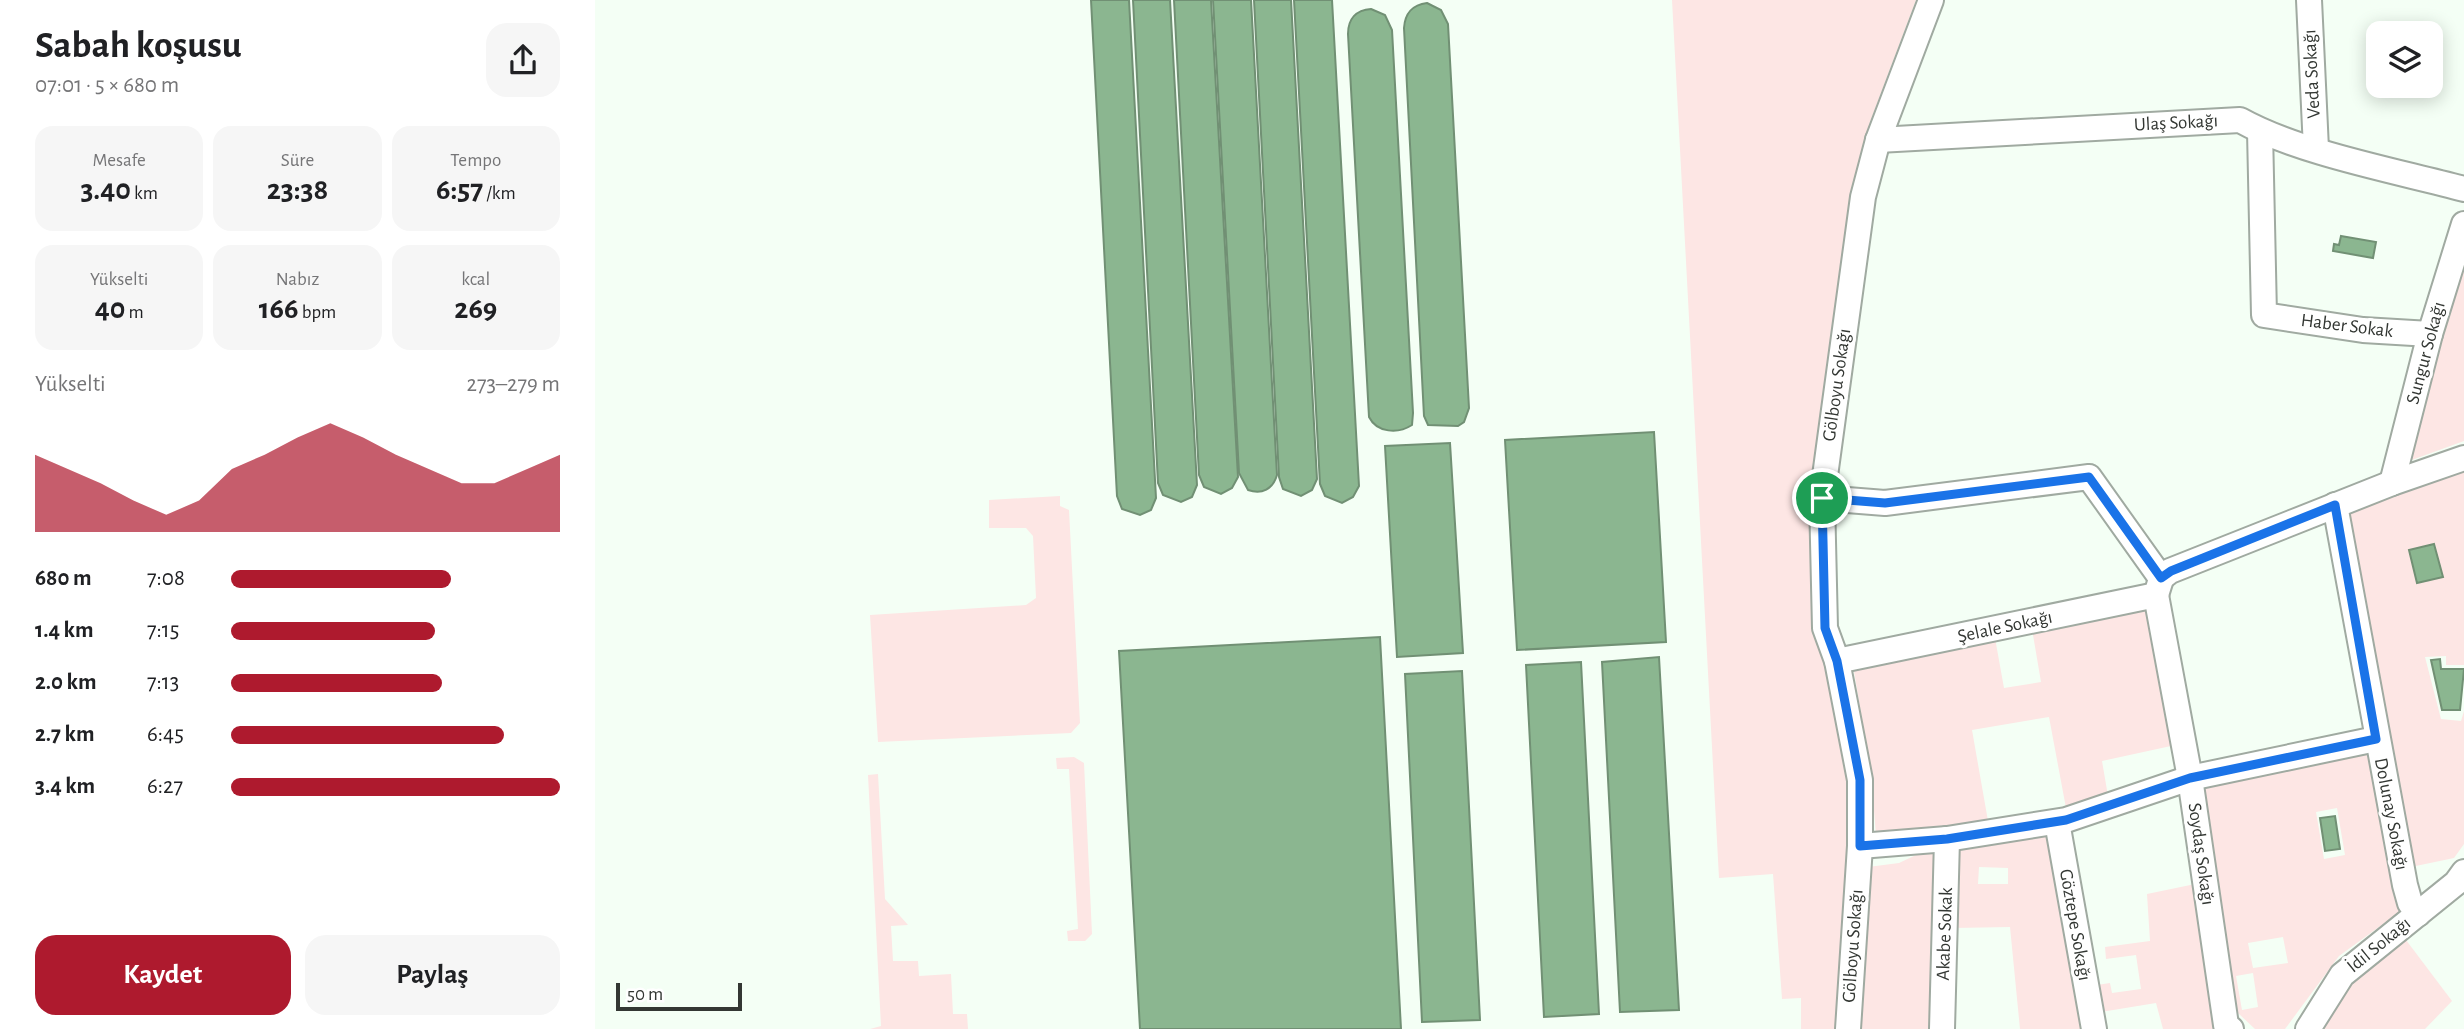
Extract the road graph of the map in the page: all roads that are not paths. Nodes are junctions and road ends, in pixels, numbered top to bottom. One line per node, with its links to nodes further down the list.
1 (1931, 0): 4 (street, Gölboyu Sokağı)
2 (2309, 0): 5 (street, Veda Sokağı)
3 (2260, 131): 4 (street, Ulaş Sokağı); 5 (street, Ulaş Sokağı); 8 (street, Haber Sokak)
4 (1878, 140): 11 (street, Gölboyu Sokağı)
5 (2316, 149): 6 (street, Ulaş Sokağı)
6 (2464, 189)
7 (2464, 224): 8 (street, Sungur Sokağı)
8 (2430, 334): 10 (street, Sungur Sokağı)
9 (2464, 458): 10 (street, Şelale Sokağı)
10 (2392, 483): 12 (street, Şelale Sokağı)
11 (1822, 498): 13 (street); 14 (street, Gölboyu Sokağı)
12 (2335, 505): 13 (street, Şelale Sokağı); 15 (street, Dolunay Sokağı)
13 (2159, 586): 14 (street, Şelale Sokağı); 16 (street, Soydaş Sokağı)
14 (1837, 661): 19 (street, Gölboyu Sokağı)
15 (2376, 739): 16 (street); 21 (street, Dolunay Sokağı)
16 (2190, 778): 17 (street); 25 (street, Soydaş Sokağı)
17 (2057, 822): 18 (street); 24 (street, Göztepe Sokağı)
18 (1947, 839): 19 (street); 23 (street, Akabe Sokak)
19 (1860, 846): 22 (street, Gölboyu Sokağı)
20 (2464, 872): 21 (street, İdil Sokağı)
21 (2418, 914): 26 (street, İdil Sokağı)
22 (1848, 1029)
23 (1942, 1029)
24 (2094, 1029)
25 (2231, 1029)
26 (2308, 1029)

